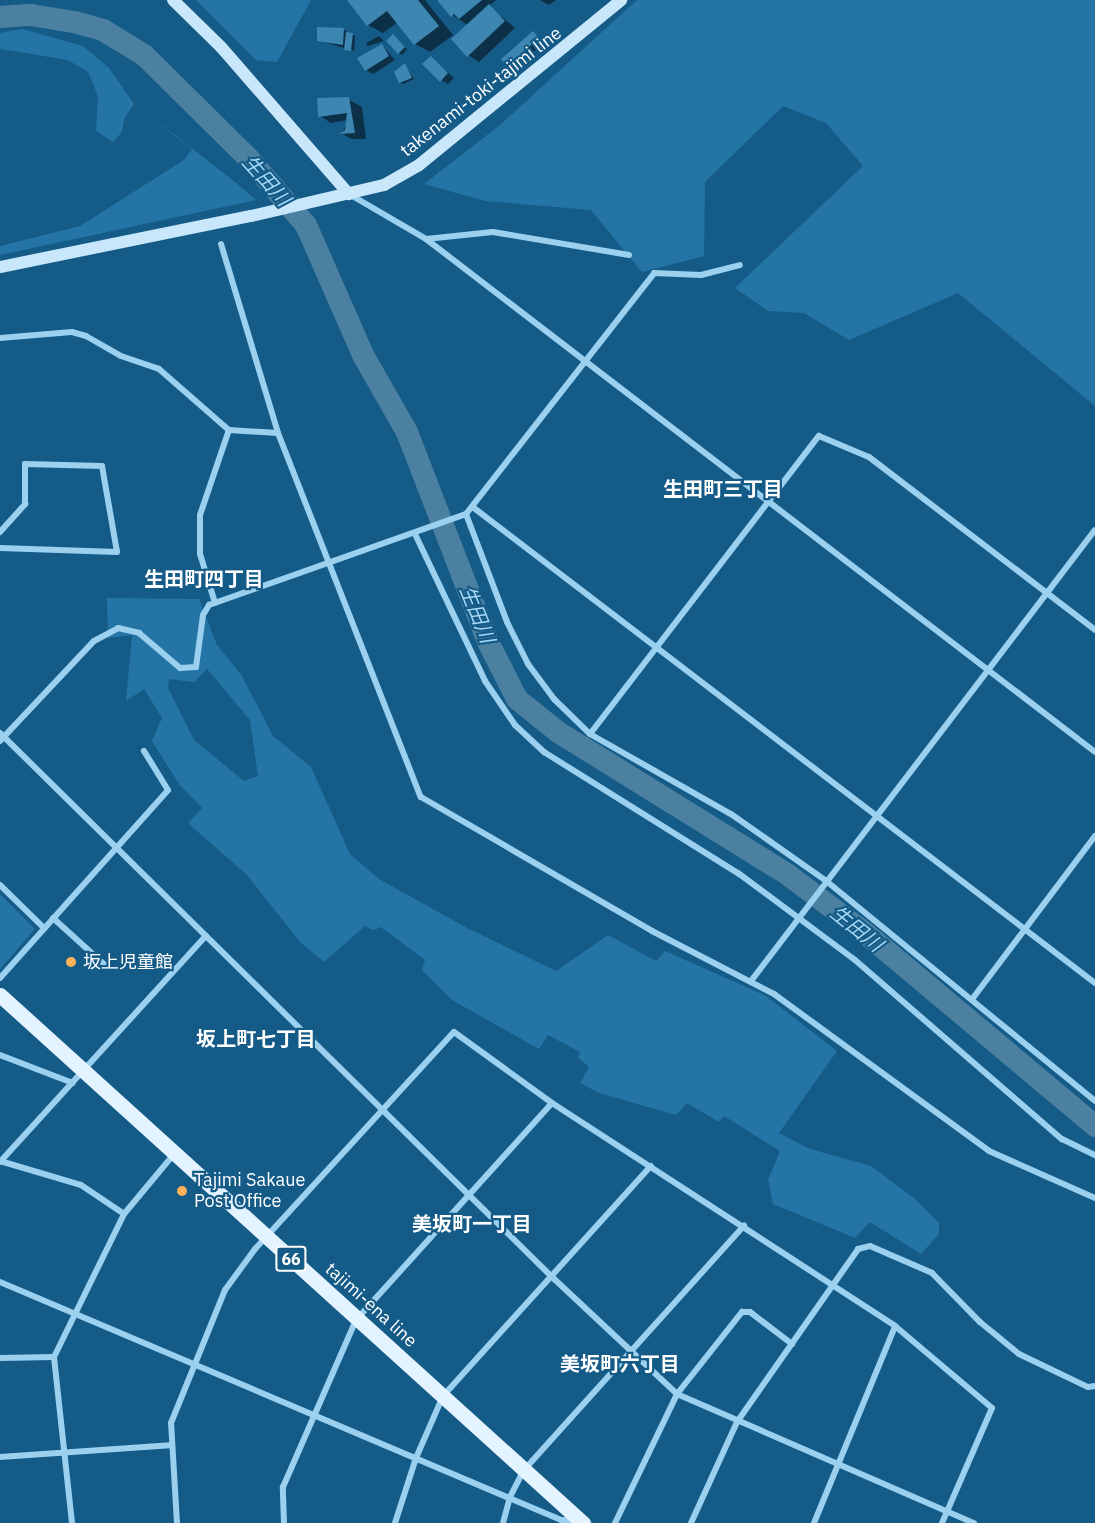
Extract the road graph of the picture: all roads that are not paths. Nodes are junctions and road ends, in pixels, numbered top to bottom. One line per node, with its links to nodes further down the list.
1 (173, 0): 3 (main road)
2 (621, 0): 3 (main road, takenami-toki-tajimi line)
3 (349, 194): 4 (street); 8 (main road, takenami-toki-tajimi line)
4 (426, 239): 6 (street); 10 (street)
5 (221, 244): 12 (street)
6 (628, 255)
7 (740, 265): 10 (street)
8 (0, 267)
9 (0, 338): 11 (street)
10 (584, 361): 13 (street); 14 (street)
11 (229, 430): 12 (street); 22 (street)
12 (278, 433): 20 (street)
13 (768, 502): 21 (street); 24 (street); 25 (street)
14 (474, 508): 15 (street); 24 (street)
15 (466, 514): 18 (street); 26 (street)
16 (1095, 530): 21 (street)
17 (0, 532): 19 (street)
18 (415, 534): 20 (street); 36 (street)
19 (0, 548)
20 (330, 564): 22 (street); 42 (street)
21 (1045, 592): 23 (street); 25 (street)
22 (215, 603): 27 (street)
23 (1095, 630)
24 (657, 648): 26 (street); 30 (street)
25 (988, 669): 29 (street); 30 (street)
26 (590, 734): 33 (street)
27 (1, 737): 32 (street)
28 (144, 751): 32 (street)
29 (1095, 752)
30 (876, 816): 33 (street); 38 (street)
31 (1095, 836): 38 (street)
32 (118, 848): 35 (street); 39 (street)
33 (825, 880): 36 (street); 45 (street)
34 (0, 885): 37 (street)
35 (53, 918): 37 (street); 40 (street)
36 (797, 919): 42 (street); 52 (street)
37 (44, 928): 41 (street)
38 (1023, 929): 43 (street); 45 (street)
39 (206, 936): 47 (street); 50 (street)
40 (107, 967)
41 (0, 978)
42 (751, 981): 56 (street)
43 (1095, 983)
44 (0, 995): 47 (main road, tajimi-ena line / 66)
45 (973, 998): 48 (street)
46 (0, 1055): 47 (street)
47 (78, 1078): 51 (main road, tajimi-ena line / 66); 53 (street)
48 (1095, 1101)
49 (552, 1104): 50 (street); 54 (street); 55 (street)
50 (382, 1108): 55 (street); 59 (street)
51 (176, 1153): 57 (street); 59 (main road, tajimi-ena line / 66)
52 (1095, 1155)
53 (0, 1162): 57 (street)
54 (651, 1166): 58 (street); 60 (street)
55 (469, 1194): 60 (street); 64 (street)
56 (1095, 1198)
57 (124, 1214): 63 (street)
58 (744, 1226): 62 (street); 67 (street)
59 (268, 1235): 64 (main road, tajimi-ena line / 66); 70 (street)
60 (551, 1276): 67 (street); 73 (street)
61 (0, 1282): 63 (street)
62 (833, 1285): 65 (street); 66 (street); 71 (street)
63 (73, 1313): 68 (street); 70 (street)
64 (356, 1320): 73 (main road, tajimi-ena line / 66); 74 (street)
65 (895, 1326): 80 (street); 83 (street)
66 (792, 1344): 72 (street); 75 (street)
67 (631, 1348): 72 (street); 81 (street)
68 (54, 1357): 69 (street); 77 (street)
69 (0, 1358)
70 (194, 1364): 74 (street); 76 (street)
71 (1095, 1386)
72 (677, 1394): 75 (street); 90 (street)
73 (443, 1396): 79 (street); 81 (main road, tajimi-ena line / 66)
74 (314, 1415): 79 (street); 87 (street)
75 (737, 1422): 80 (street); 91 (street)
76 (170, 1446): 77 (street); 86 (street)
77 (65, 1453): 78 (street); 85 (street)
78 (0, 1457)
79 (416, 1458): 82 (street); 88 (street)
80 (838, 1466): 83 (street); 92 (street)
81 (524, 1470): 82 (street); 84 (main road, tajimi-ena line / 66)
82 (510, 1497): 84 (street); 89 (street)
83 (947, 1511): 93 (street); 94 (street)
84 (580, 1522)
85 (72, 1523)
86 (177, 1523)
87 (284, 1523)
88 (395, 1523)
89 (503, 1523)
90 (615, 1523)
91 (691, 1523)
92 (814, 1523)
93 (942, 1523)
94 (974, 1523)

